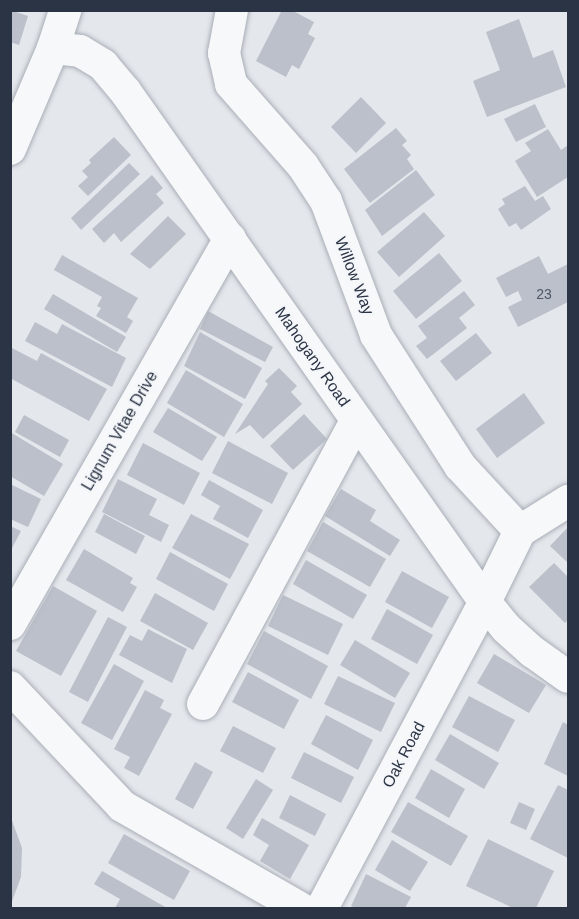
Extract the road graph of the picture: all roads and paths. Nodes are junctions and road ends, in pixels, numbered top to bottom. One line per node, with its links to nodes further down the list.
1 (65, 10): 3 (street)
2 (232, 10): 8 (street, Willow Way)
3 (53, 48): 4 (street); 5 (street, Mahogany Road)
4 (10, 149)
5 (230, 238): 6 (street, Mahogany Road); 10 (street, Lignum Vitae Drive)
6 (356, 421): 9 (street, Mahogany Road); 13 (street)
7 (568, 501): 8 (street)
8 (520, 531): 9 (street)
9 (485, 602): 11 (street, Mahogany Road); 15 (street, Oak Road)
10 (10, 624)
11 (568, 677)
12 (10, 687): 14 (street)
13 (203, 704)
14 (300, 909)
15 (322, 909)

